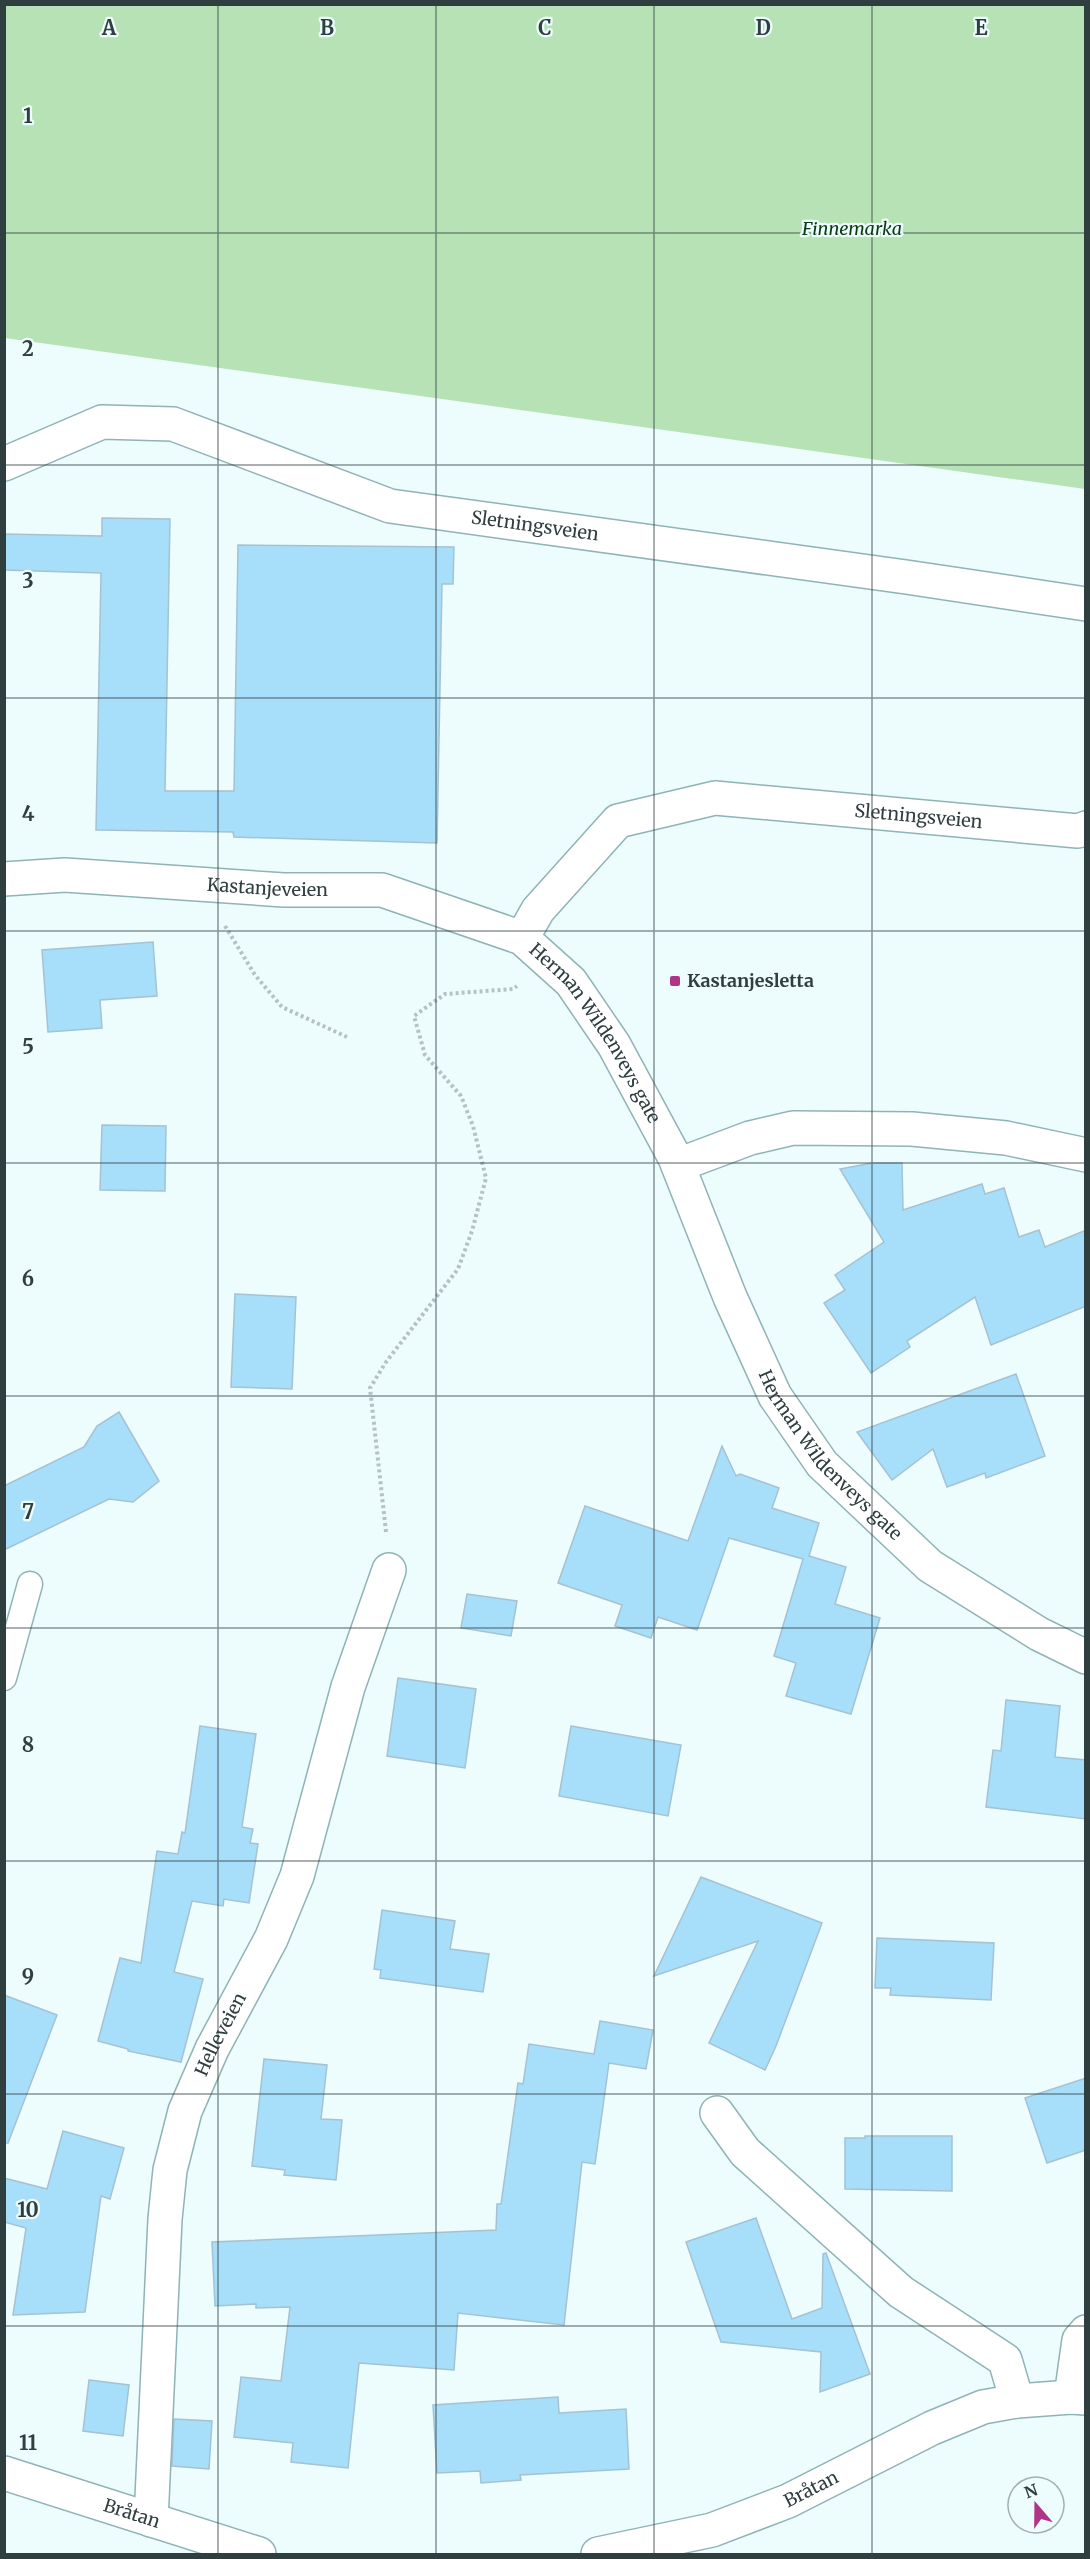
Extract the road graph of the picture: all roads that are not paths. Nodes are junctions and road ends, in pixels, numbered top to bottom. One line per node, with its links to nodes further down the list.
1 (4, 464): 2 (street, Sletningsveien)
2 (1086, 604)
3 (1086, 828): 5 (street, Sletningsveien)
4 (4, 879): 5 (street, Kastanjeveien)
5 (533, 948): 7 (street, Herman Wildenveys gate)
6 (1086, 1155): 7 (street)
7 (678, 1165): 10 (street, Herman Wildenveys gate)
8 (389, 1570): 17 (street, Helleveien)
9 (30, 1584): 11 (lane)
10 (1086, 1657)
11 (4, 1678)
12 (717, 2114): 15 (street)
13 (1086, 2332): 14 (street)
14 (1078, 2397): 15 (street, Bråtan)
15 (1017, 2401): 19 (street, Bråtan)
16 (4, 2473): 17 (street, Bråtan)
17 (151, 2520): 18 (street, Bråtan)
18 (259, 2554)
19 (598, 2554)

